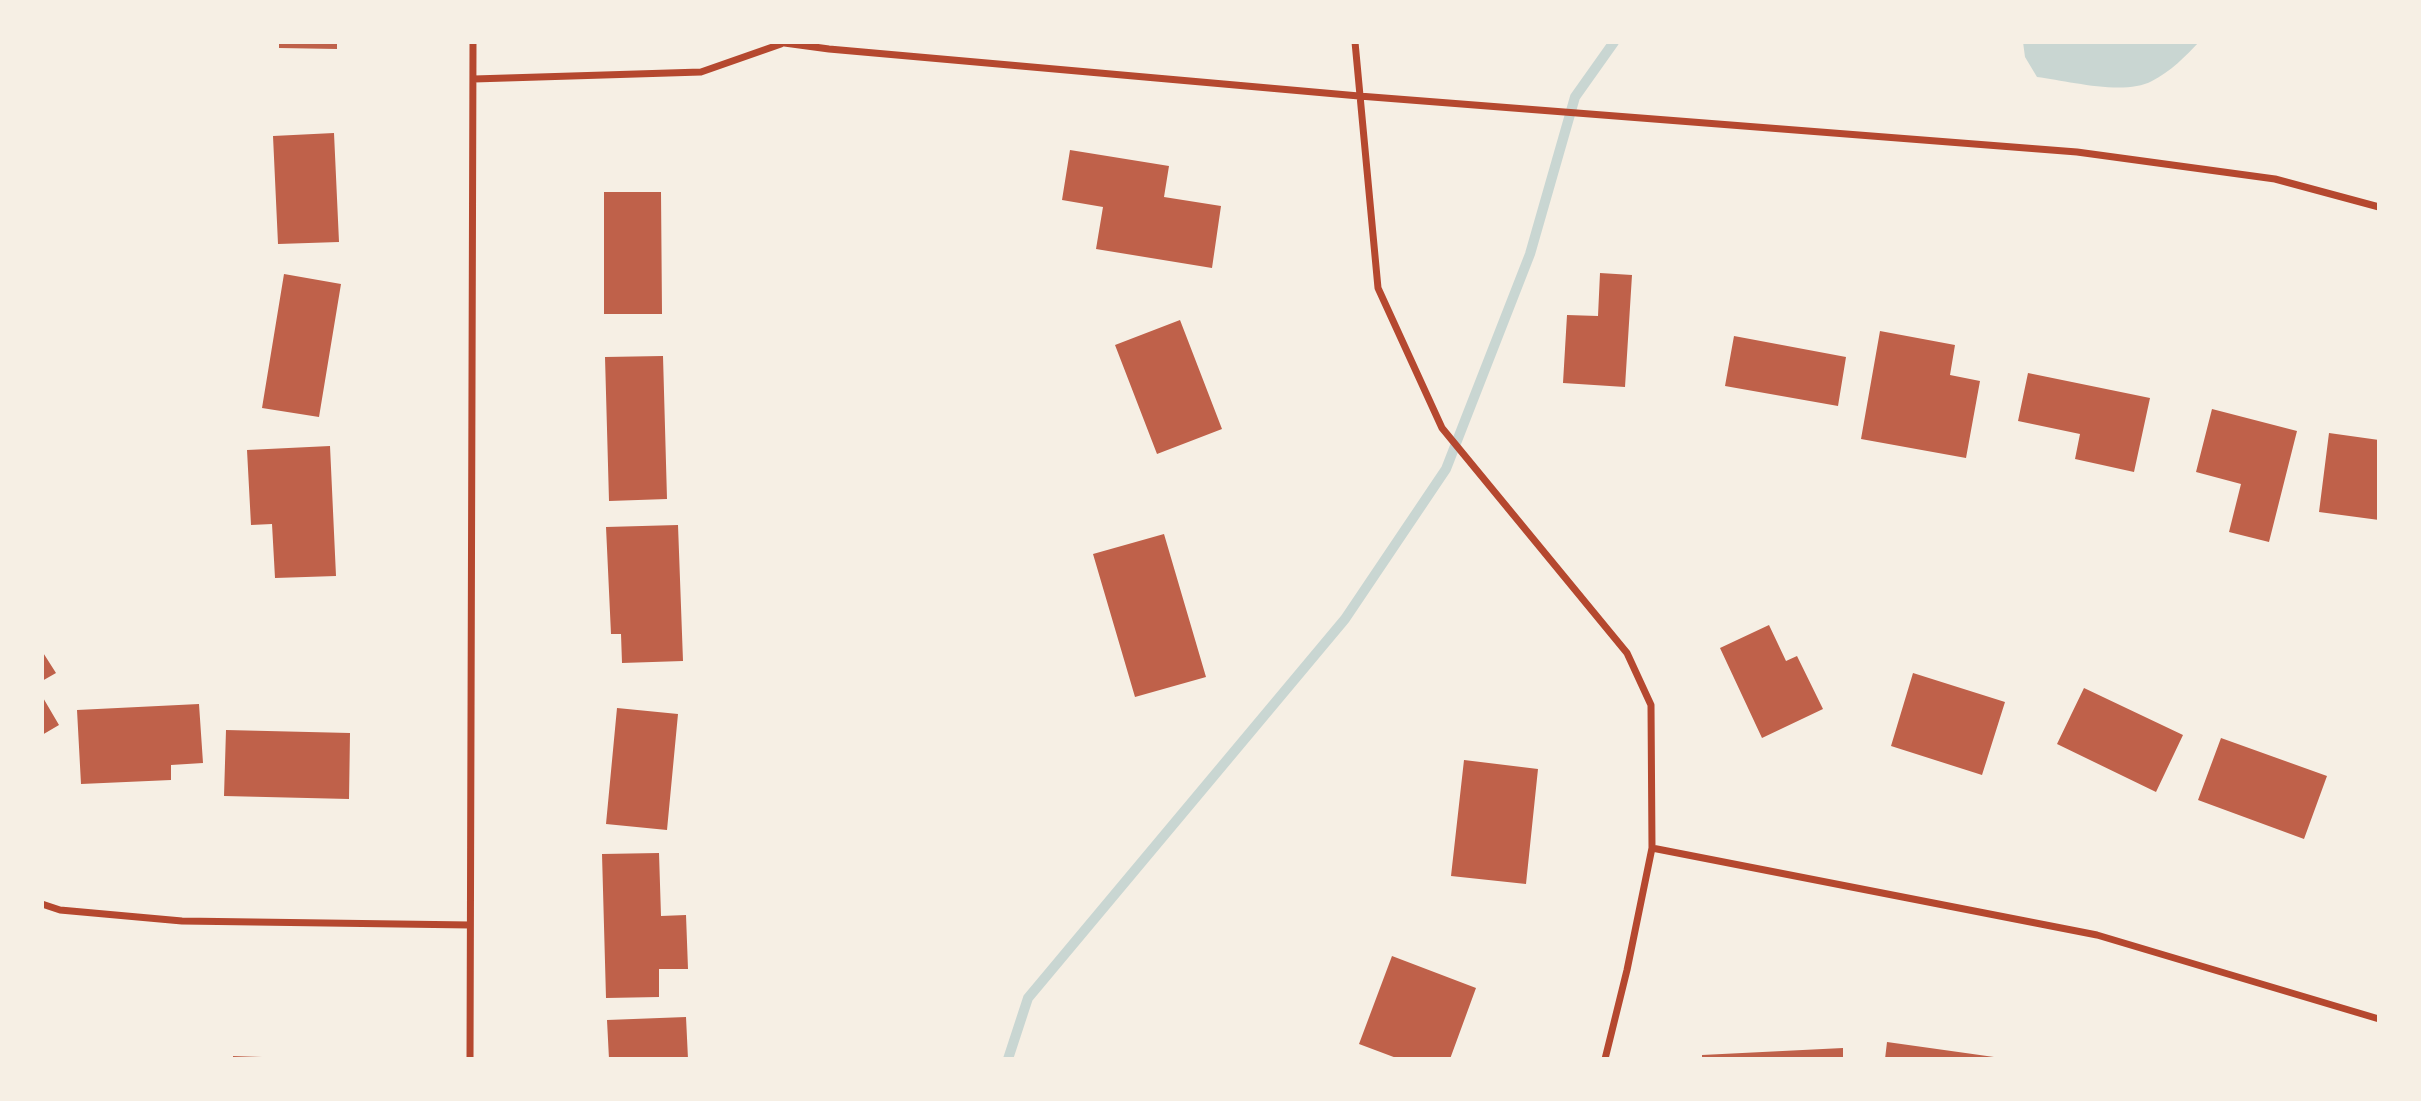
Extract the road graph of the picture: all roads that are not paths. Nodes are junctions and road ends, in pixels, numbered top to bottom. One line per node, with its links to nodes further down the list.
1 (474, 42): 4 (street)
2 (1355, 42): 5 (street)
3 (779, 43): 4 (street); 5 (street)
4 (474, 79): 9 (street)
5 (1359, 96): 6 (street); 7 (street)
6 (2379, 208)
7 (1652, 848): 10 (street); 12 (street)
8 (42, 904): 9 (street)
9 (470, 925): 11 (street)
10 (2379, 1018)
11 (470, 1059)
12 (1605, 1059)

